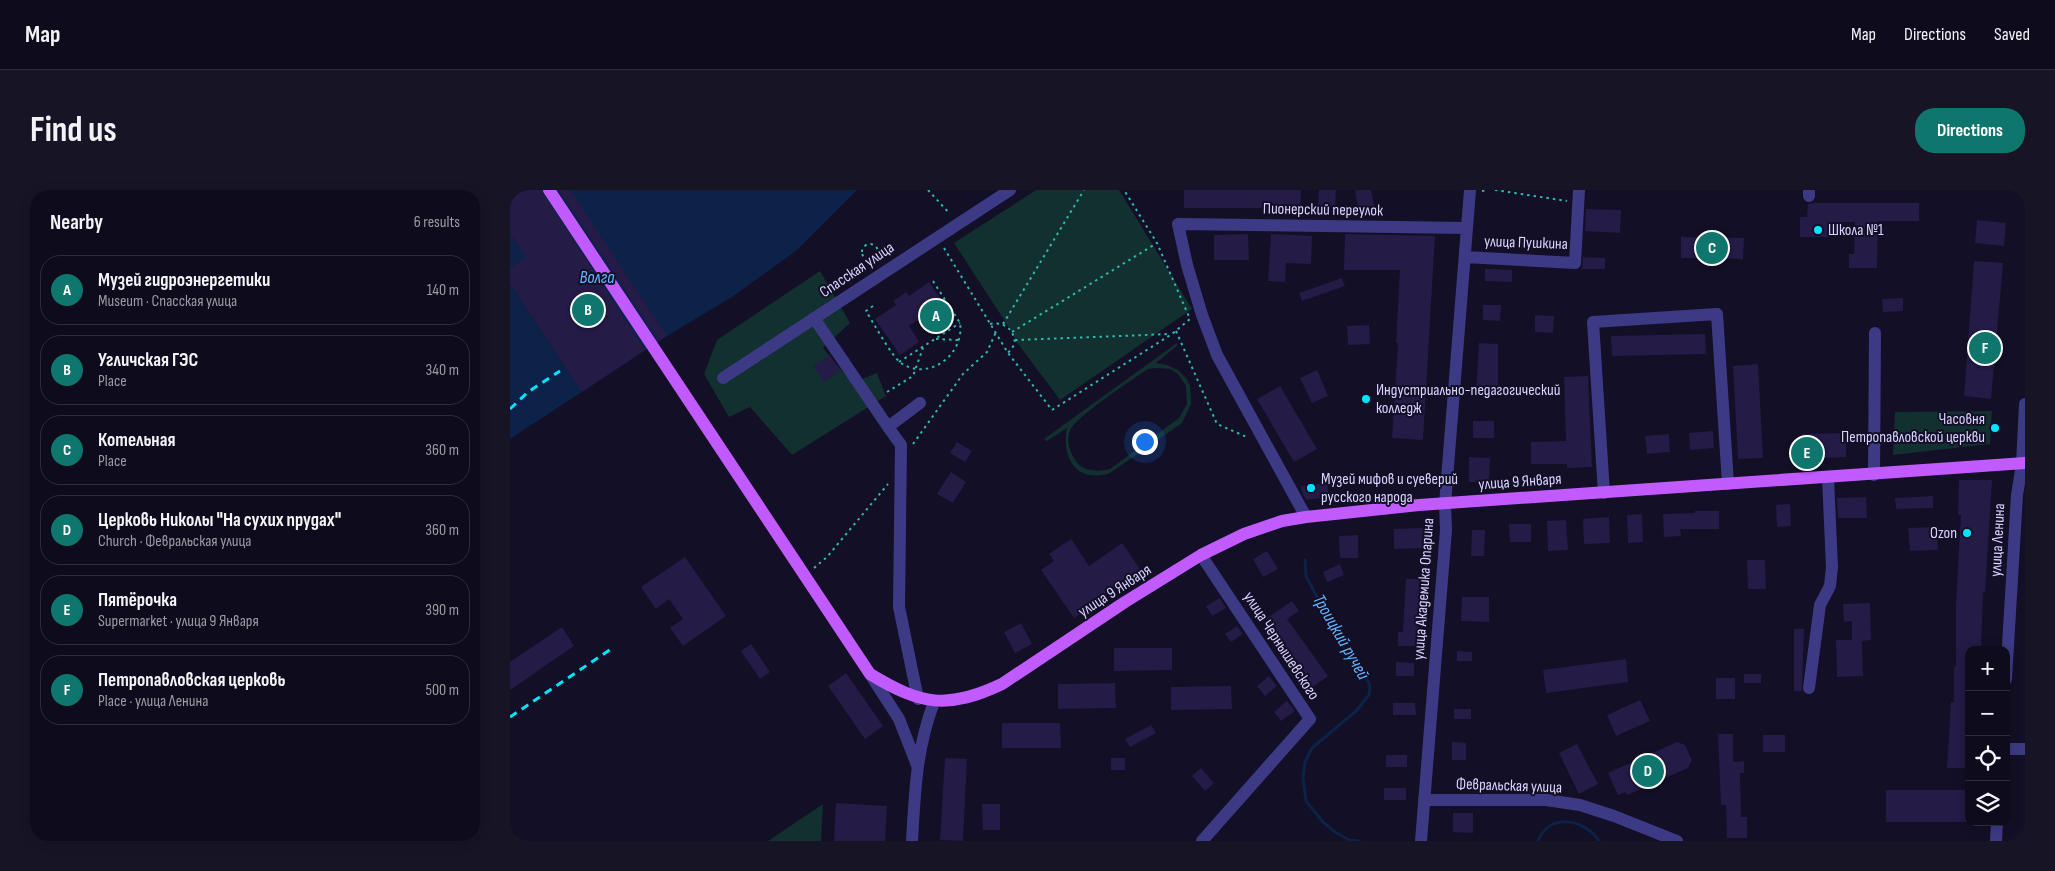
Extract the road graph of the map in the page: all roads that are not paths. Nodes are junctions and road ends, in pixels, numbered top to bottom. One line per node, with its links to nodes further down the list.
1 (549, 190): 22 (main road)
2 (1010, 190): 7 (street, Спасская улица)
3 (1470, 190): 5 (street, улица Академика Опарина)
4 (1579, 190): 6 (street, улица Пушкина)
5 (1467, 228): 6 (street, улица Академика Опарина); 19 (street, Пионерский переулок)
6 (1465, 257): 18 (street, улица Академика Опарина)
7 (814, 318): 9 (street, Спасская улица); 12 (street)
8 (1876, 333): 14 (street)
9 (723, 378)
10 (920, 403): 12 (street)
11 (2025, 404): 13 (street, улица Ленина)
12 (888, 427): 24 (street)
13 (2023, 464): 14 (main road, улица 9 Января); 21 (street, улица Ленина)
14 (1874, 475): 15 (main road, улица 9 Января)
15 (1828, 478): 16 (main road, улица 9 Января); 23 (street)
16 (1728, 484): 17 (main road, улица 9 Января); 17 (street)
17 (1604, 493): 18 (main road, улица 9 Января)
18 (1445, 504): 19 (main road, улица 9 Января); 29 (street, улица Академика Опарина)
19 (1306, 517): 20 (main road, улица 9 Января)
20 (1201, 555): 25 (main road, улица 9 Января); 32 (street, улица Чернышевского)
21 (2008, 646)
22 (870, 674): 24 (main road, улица 9 Января); 28 (street)
23 (1809, 688)
24 (918, 699): 25 (main road, улица 9 Января)
25 (934, 702): 28 (street)
26 (2010, 749): 27 (street)
27 (2025, 749)
28 (917, 764): 31 (street)
29 (1424, 800): 33 (street, улица Академика Опарина); 34 (street, Февральская улица)
30 (1997, 826): 35 (street)
31 (912, 841)
32 (1202, 841)
33 (1421, 841)
34 (1677, 841)
35 (1996, 841)

